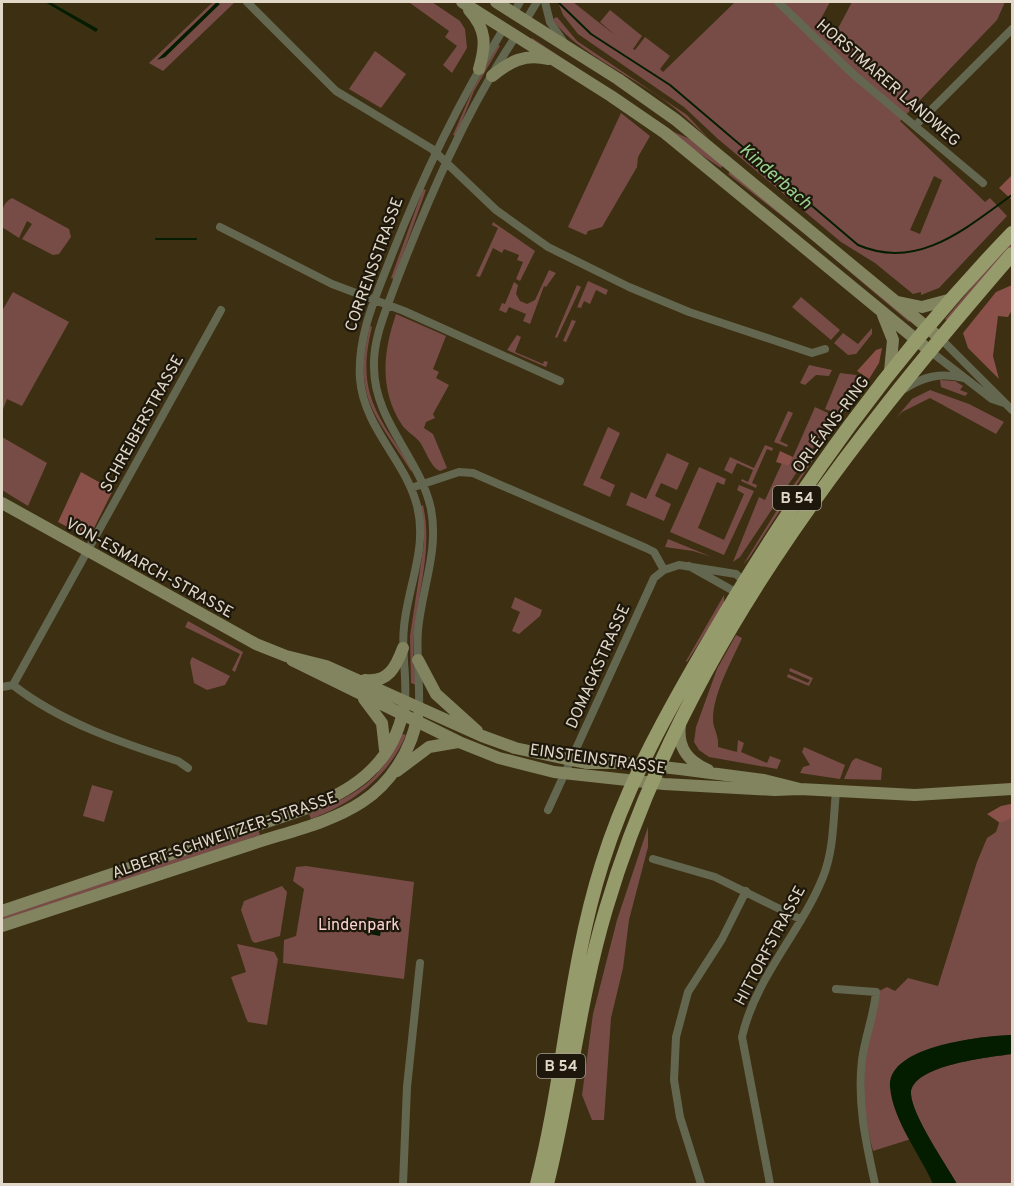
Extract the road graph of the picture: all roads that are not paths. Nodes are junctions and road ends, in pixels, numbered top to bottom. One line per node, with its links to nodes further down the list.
1 (247, 2): 17 (street)
2 (462, 2): 9 (main road); 14 (main road)
3 (496, 2): 7 (main road)
4 (537, 2): 8 (street, CORRENSSTRASSE)
5 (545, 2): 12 (street)
6 (778, 2): 16 (street, HORSTMARER LANDWEG)
7 (517, 7): 8 (main road); 9 (main road, CORRENSSTRASSE)
8 (526, 20): 11 (main road, CORRENSSTRASSE); 12 (main road)
9 (504, 28): 11 (main road); 14 (street, CORRENSSTRASSE)
10 (1012, 29): 16 (street)
11 (516, 36): 13 (main road); 15 (street, CORRENSSTRASSE)
12 (566, 45): 25 (main road)
13 (555, 61): 15 (main road); 27 (main road)
14 (479, 69): 17 (street, CORRENSSTRASSE)
15 (492, 76): 18 (street, CORRENSSTRASSE)
16 (916, 125): 19 (street, HORSTMARER LANDWEG)
17 (436, 152): 18 (street); 24 (street, CORRENSSTRASSE)
18 (447, 163): 26 (street, CORRENSSTRASSE); 32 (street)
19 (983, 183)
20 (220, 227): 24 (street)
21 (1012, 233): 23 (main road, ORLÉANS-RING / B 54)
22 (1012, 254): 30 (main road, ORLÉANS-RING / B 54)
23 (952, 299): 25 (main road); 29 (main road, ORLÉANS-RING / B 54)
24 (374, 300): 26 (street); 41 (street, CORRENSSTRASSE)
25 (894, 301): 29 (main road)
26 (388, 305): 36 (street, CORRENSSTRASSE); 40 (street, CORRENSSTRASSE)
27 (879, 309): 31 (main road); 34 (main road)
28 (221, 310): 43 (street, SCHREIBERSTRASSE)
29 (927, 328): 30 (main road); 31 (main road, ORLÉANS-RING / B 54)
30 (941, 339): 33 (main road, ORLÉANS-RING / B 54); 38 (street)
31 (916, 340): 33 (main road); 34 (main road, ORLÉANS-RING / B 54)
32 (825, 349)
33 (930, 351): 35 (street); 37 (main road, ORLÉANS-RING / B 54)
34 (890, 371): 46 (main road, ORLÉANS-RING / B 54)
35 (966, 379): 37 (street); 38 (street)
36 (560, 381)
37 (895, 394): 47 (main road, ORLÉANS-RING / B 54)
38 (1004, 403): 39 (street)
39 (1012, 410)
40 (423, 484): 41 (street); 45 (street); 51 (street, CORRENSSTRASSE)
41 (411, 488): 49 (street, CORRENSSTRASSE)
42 (2, 504): 43 (main road, VON-ESMARCH-STRASSE)
43 (87, 551): 50 (main road, VON-ESMARCH-STRASSE); 53 (street, SCHREIBERSTRASSE)
44 (689, 566): 45 (street); 46 (street); 48 (street)
45 (664, 570): 74 (street, DOMAGKSTRASSE)
46 (740, 577): 47 (street); 48 (main road, ORLÉANS-RING / B 54)
47 (751, 593): 48 (street); 60 (main road, ORLÉANS-RING / B 54)
48 (736, 594): 64 (main road, ORLÉANS-RING / B 54)
49 (403, 648): 52 (main road); 56 (street, CORRENSSTRASSE)
50 (285, 656): 52 (main road, VON-ESMARCH-STRASSE); 55 (main road, VON-ESMARCH-STRASSE)
51 (418, 660): 57 (street, CORRENSSTRASSE); 61 (main road)
52 (358, 680): 56 (main road, VON-ESMARCH-STRASSE)
53 (13, 685): 54 (street); 66 (street)
54 (2, 687)
55 (359, 694): 58 (main road, VON-ESMARCH-STRASSE); 63 (main road)
56 (405, 700): 57 (main road, VON-ESMARCH-STRASSE); 58 (main road, ALBERT-SCHWEITZER-STRASSE)
57 (419, 707): 59 (main road, CORRENSSTRASSE); 61 (main road, EINSTEINSTRASSE)
58 (402, 715): 59 (main road, EINSTEINSTRASSE); 63 (main road, ALBERT-SCHWEITZER-STRASSE)
59 (417, 722): 62 (main road, EINSTEINSTRASSE); 67 (main road, ALBERT-SCHWEITZER-STRASSE)
60 (680, 725): 65 (main road, ORLÉANS-RING / B 54); 68 (main road)
61 (482, 736): 64 (main road, EINSTEINSTRASSE)
62 (459, 742): 67 (main road); 69 (main road, EINSTEINSTRASSE)
63 (385, 755): 75 (main road, ALBERT-SCHWEITZER-STRASSE)
64 (642, 765): 65 (main road, EINSTEINSTRASSE); 69 (main road, ORLÉANS-RING / B 54)
65 (660, 767): 68 (main road, EINSTEINSTRASSE); 70 (main road, ORLÉANS-RING / B 54)
66 (188, 768)
67 (393, 773): 76 (main road, ALBERT-SCHWEITZER-STRASSE)
68 (722, 775): 71 (main road, EINSTEINSTRASSE)
69 (634, 782): 70 (main road, EINSTEINSTRASSE); 85 (main road, B 54)
70 (653, 783): 71 (main road, EINSTEINSTRASSE); 86 (main road, B 54)
71 (800, 789): 73 (main road, EINSTEINSTRASSE)
72 (1012, 789): 73 (main road, EINSTEINSTRASSE)
73 (836, 792): 80 (street, HITTORFSTRASSE)
74 (548, 810)
75 (287, 815): 76 (main road); 79 (main road, ALBERT-SCHWEITZER-STRASSE)
76 (293, 830): 81 (main road, ALBERT-SCHWEITZER-STRASSE)
77 (653, 859): 78 (street)
78 (746, 891): 80 (street); 87 (street)
79 (2, 911)
80 (800, 919): 88 (street, HITTORFSTRASSE)
81 (2, 926)
82 (420, 963): 84 (street)
83 (836, 989): 89 (street)
84 (403, 1185)
85 (537, 1185)
86 (547, 1185)
87 (701, 1185)
88 (770, 1185)
89 (875, 1185)

